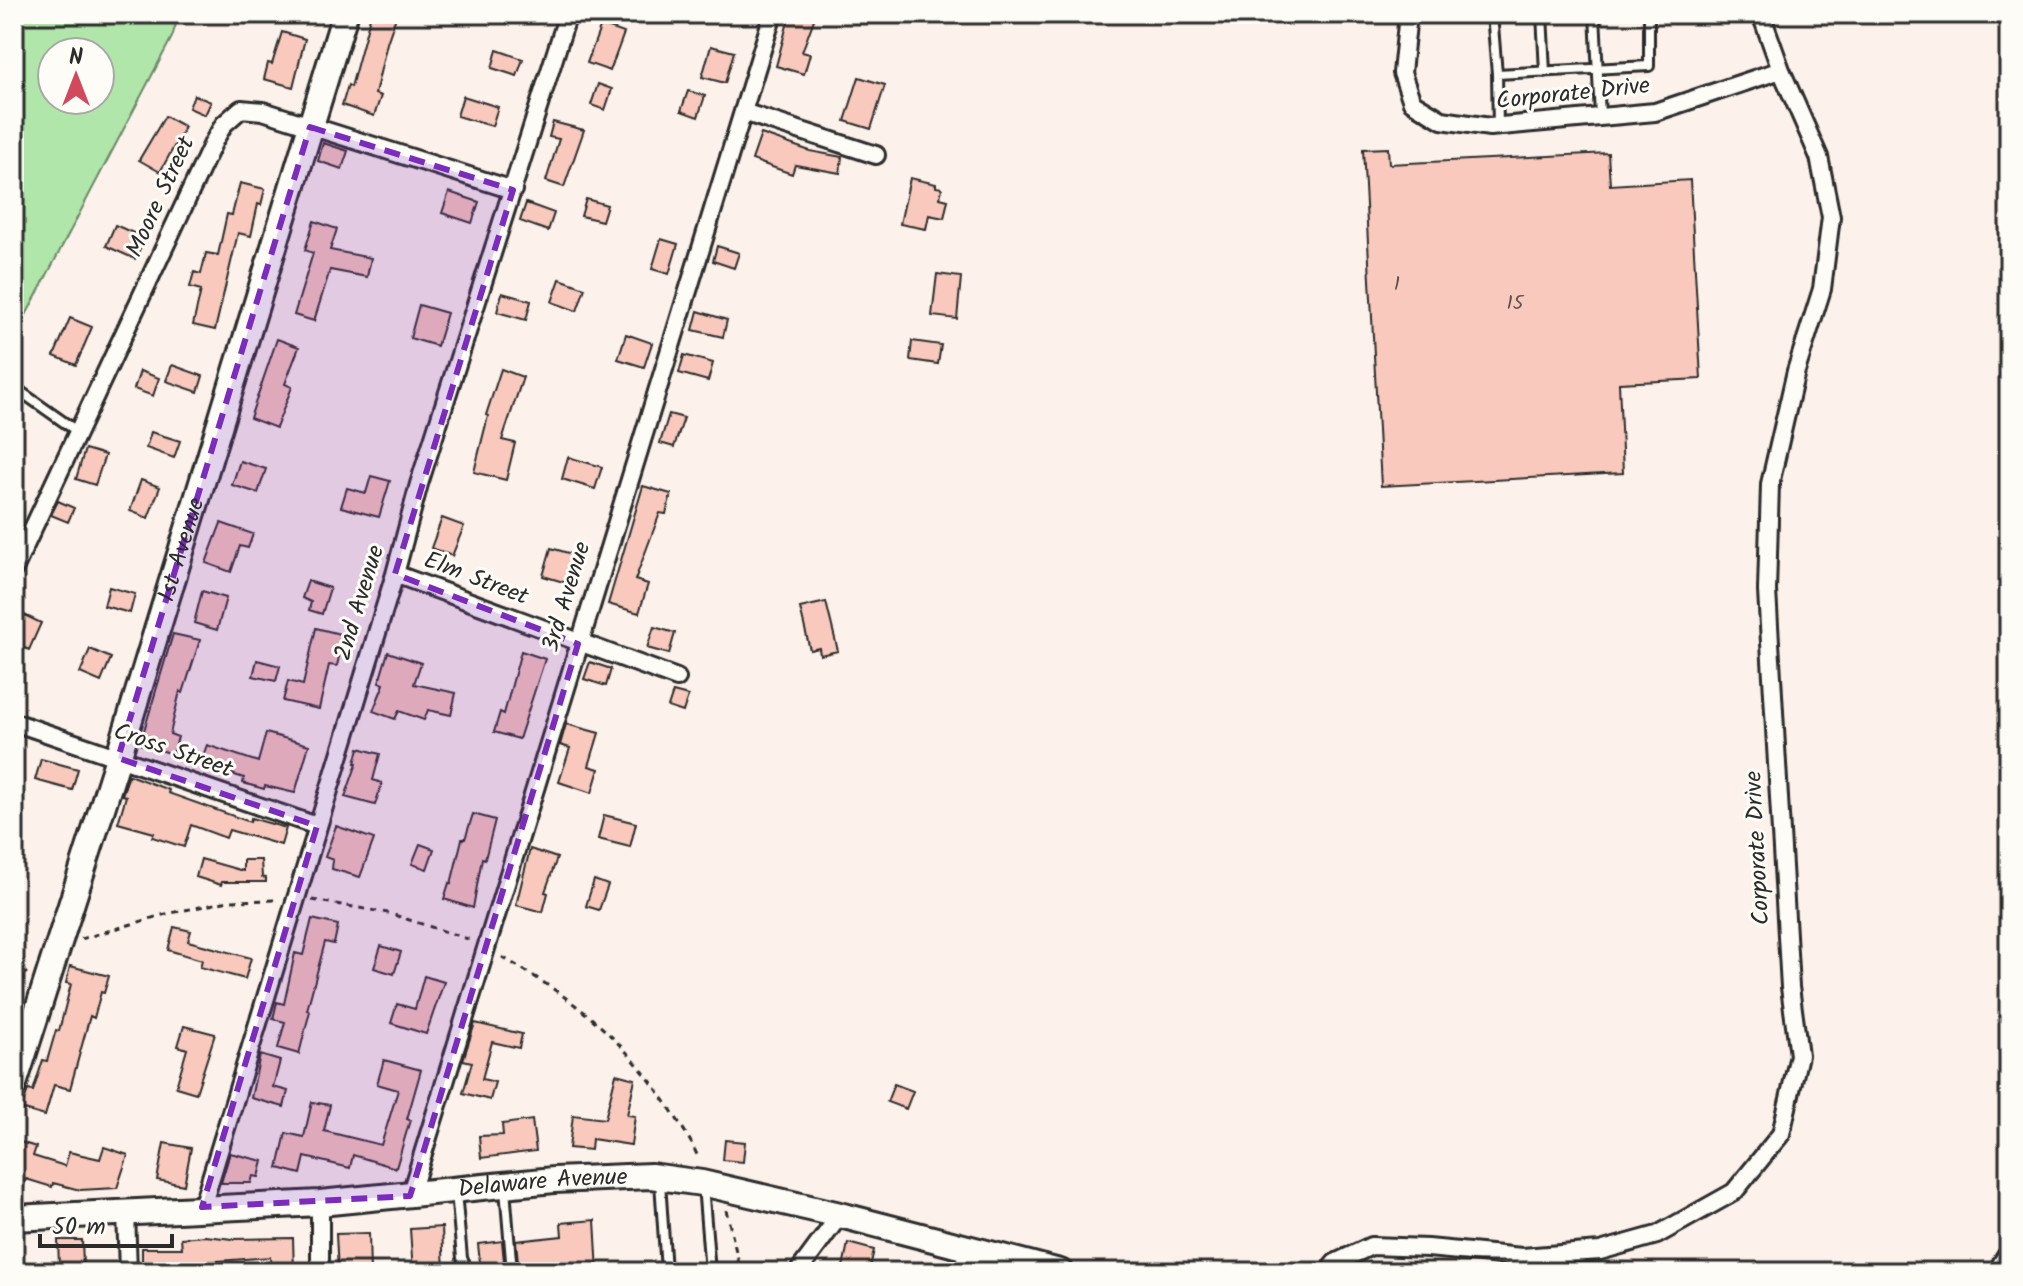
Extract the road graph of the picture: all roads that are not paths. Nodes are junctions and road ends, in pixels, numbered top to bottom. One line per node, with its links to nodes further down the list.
1 (345, 14): 17 (street, 1st Avenue)
2 (568, 14): 19 (street, 2nd Avenue)
3 (773, 14): 14 (street, 3rd Avenue)
4 (1408, 14): 16 (street, Corporate Drive)
5 (1492, 14): 13 (lane)
6 (1542, 14): 12 (lane)
7 (1595, 14): 10 (lane)
8 (1649, 14): 10 (lane)
9 (1761, 14): 11 (street, Corporate Drive)
10 (1598, 69): 12 (lane); 15 (lane)
11 (1781, 70): 15 (street, Corporate Drive); 51 (street, Corporate Drive)
12 (1545, 72): 13 (lane)
13 (1497, 74): 16 (lane)
14 (743, 112): 18 (street); 24 (street, 3rd Avenue)
15 (1600, 117): 16 (street, Corporate Drive)
16 (1498, 126)
17 (310, 127): 19 (street, Moore Street); 21 (street, Moore Street); 27 (street, 1st Avenue)
18 (876, 155)
19 (513, 190): 23 (street, 2nd Avenue)
20 (14, 387): 21 (lane)
21 (79, 433): 22 (street, Moore Street)
22 (14, 569)
23 (395, 574): 24 (street, Elm Street); 28 (street, 2nd Avenue)
24 (578, 644): 25 (street, Elm Street); 34 (street, 3rd Avenue)
25 (677, 678)
26 (14, 722): 27 (street, Cross Street)
27 (118, 758): 28 (street, Cross Street); 29 (street, 1st Avenue)
28 (317, 826): 36 (street, 2nd Avenue)
29 (14, 1084)
30 (702, 1176): 31 (street, Delaware Avenue); 38 (street, Delaware Avenue); 47 (lane)
31 (660, 1177): 32 (street, Delaware Avenue); 46 (lane)
32 (505, 1186): 33 (street, Delaware Avenue); 45 (lane)
33 (456, 1191): 34 (street, Delaware Avenue); 44 (lane)
34 (410, 1196): 35 (street, Delaware Avenue)
35 (320, 1203): 36 (street, Delaware Avenue); 43 (street)
36 (202, 1207): 37 (street, Delaware Avenue)
37 (126, 1212): 39 (street, Delaware Avenue); 42 (street)
38 (840, 1215): 40 (street, Delaware Avenue); 48 (street)
39 (14, 1218)
40 (972, 1248): 49 (street); 50 (street, Delaware Avenue)
41 (2009, 1259): 52 (street)
42 (128, 1272)
43 (320, 1272)
44 (468, 1272)
45 (512, 1272)
46 (671, 1272)
47 (710, 1272)
48 (798, 1272)
49 (959, 1272)
50 (1060, 1272)
51 (1328, 1272)
52 (2001, 1272)

